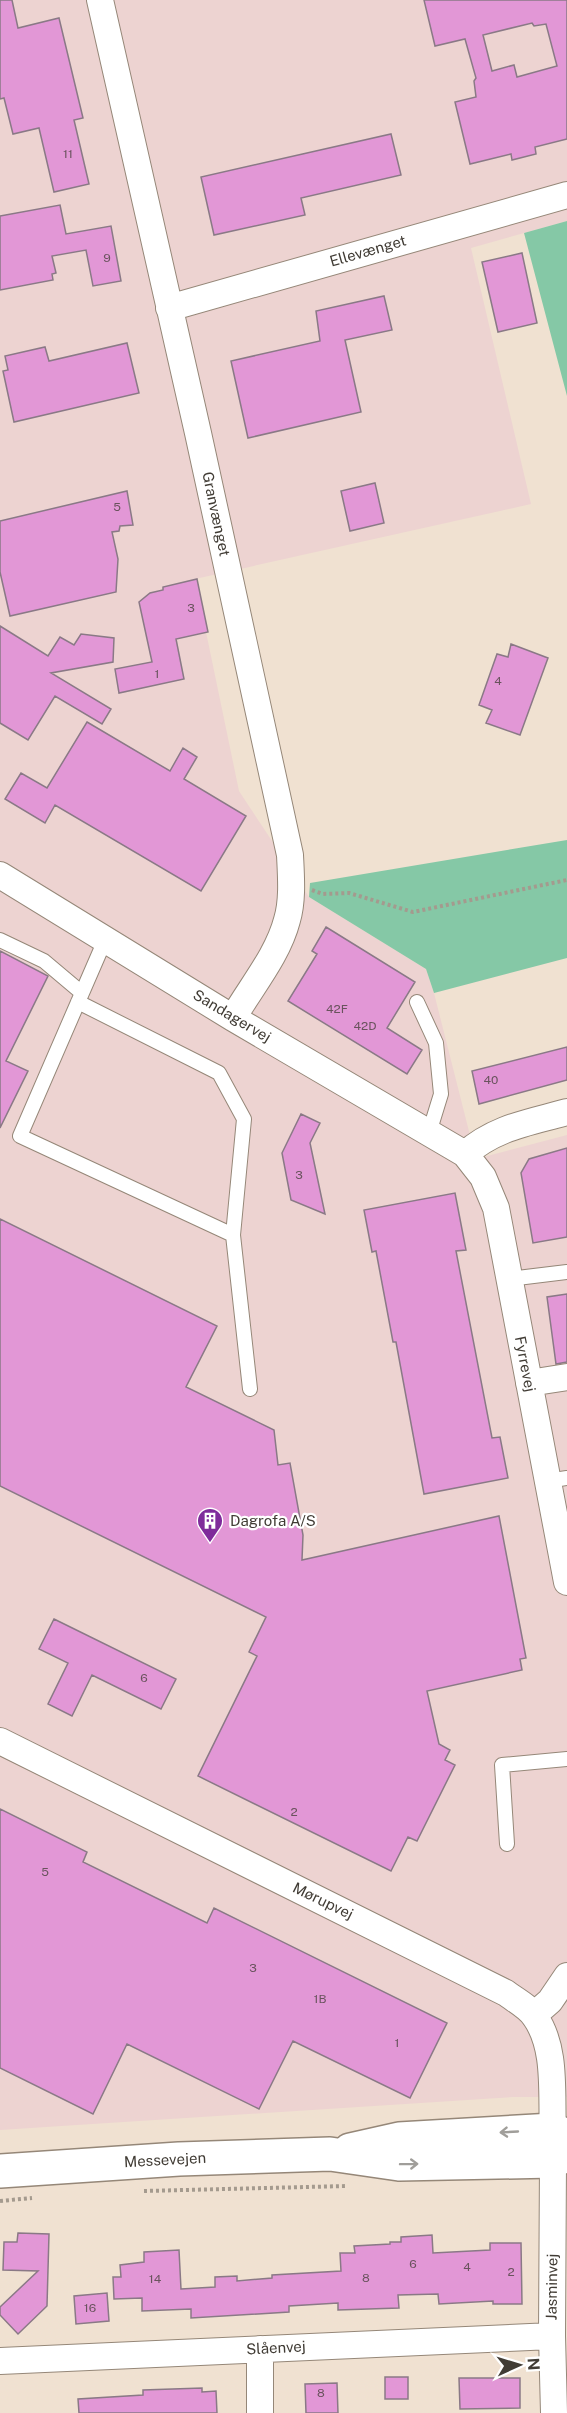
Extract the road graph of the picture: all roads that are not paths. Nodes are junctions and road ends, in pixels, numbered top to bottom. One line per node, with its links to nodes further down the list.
1 (100, 0): 3 (street, Granvænget)
2 (567, 195): 3 (street, Ellevænget)
3 (169, 308): 9 (street, Granvænget)
4 (0, 875): 6 (street, Sandagervej)
5 (0, 940): 7 (lane)
6 (105, 940): 7 (lane); 9 (street, Sandagervej)
7 (80, 997): 13 (lane); 13 (lane)
8 (417, 1002): 11 (lane)
9 (233, 1017): 11 (street, Sandagervej)
10 (567, 1112): 12 (street)
11 (429, 1133): 12 (street, Sandagervej)
12 (465, 1154): 15 (street, Fyrrevej)
13 (233, 1235): 18 (lane)
14 (567, 1272): 15 (lane)
15 (509, 1279): 17 (street, Fyrrevej)
16 (567, 1377): 17 (street)
17 (529, 1383): 19 (street, Fyrrevej)
18 (250, 1389)
19 (557, 1480): 20 (street, Fyrrevej)
20 (566, 1566)
21 (0, 1741): 25 (street, Mørupvej)
22 (567, 1758): 23 (lane)
23 (507, 1844)
24 (567, 1976): 25 (street)
25 (534, 2015): 26 (street, Mørupvej)
26 (560, 2146): 27 (main road, Messevejen); 28 (street, Jasminvej)
27 (0, 2171)
28 (560, 2288): 30 (street, Jasminvej)
29 (260, 2349): 30 (street, Slåenvej); 31 (street, Slåenvej); 32 (street)
30 (557, 2352): 33 (street, Jasminvej)
31 (0, 2361)
32 (260, 2413)
33 (554, 2413)

